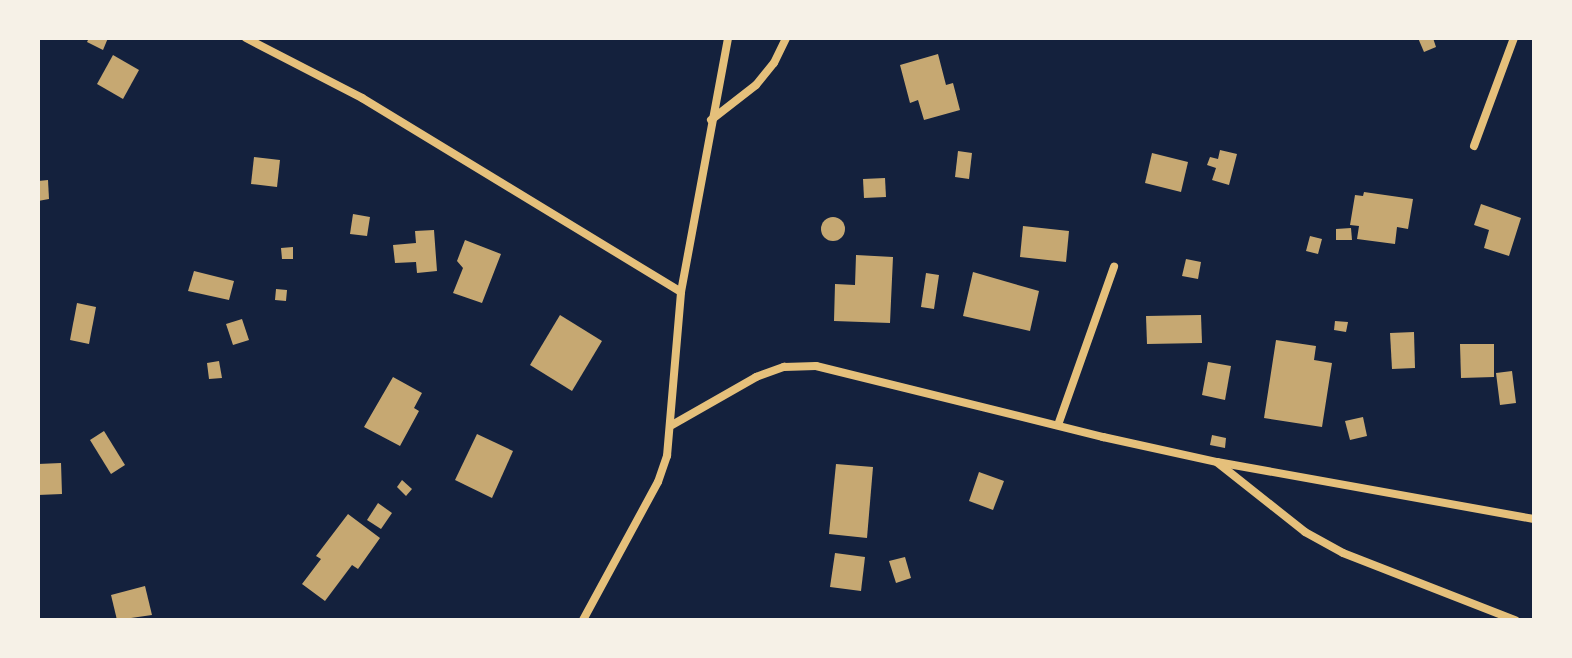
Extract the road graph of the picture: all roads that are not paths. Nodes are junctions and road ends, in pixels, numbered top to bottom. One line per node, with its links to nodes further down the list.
1 (246, 38): 8 (street)
2 (728, 38): 5 (street)
3 (786, 38): 5 (street)
4 (1514, 38): 6 (street)
5 (711, 120): 8 (street)
6 (1474, 146)
7 (1114, 267): 10 (street)
8 (681, 292): 9 (street)
9 (672, 425): 10 (street); 13 (street)
10 (1058, 425): 11 (street)
11 (1217, 462): 12 (street); 14 (street)
12 (1534, 519)
13 (583, 620)
14 (1515, 620)

